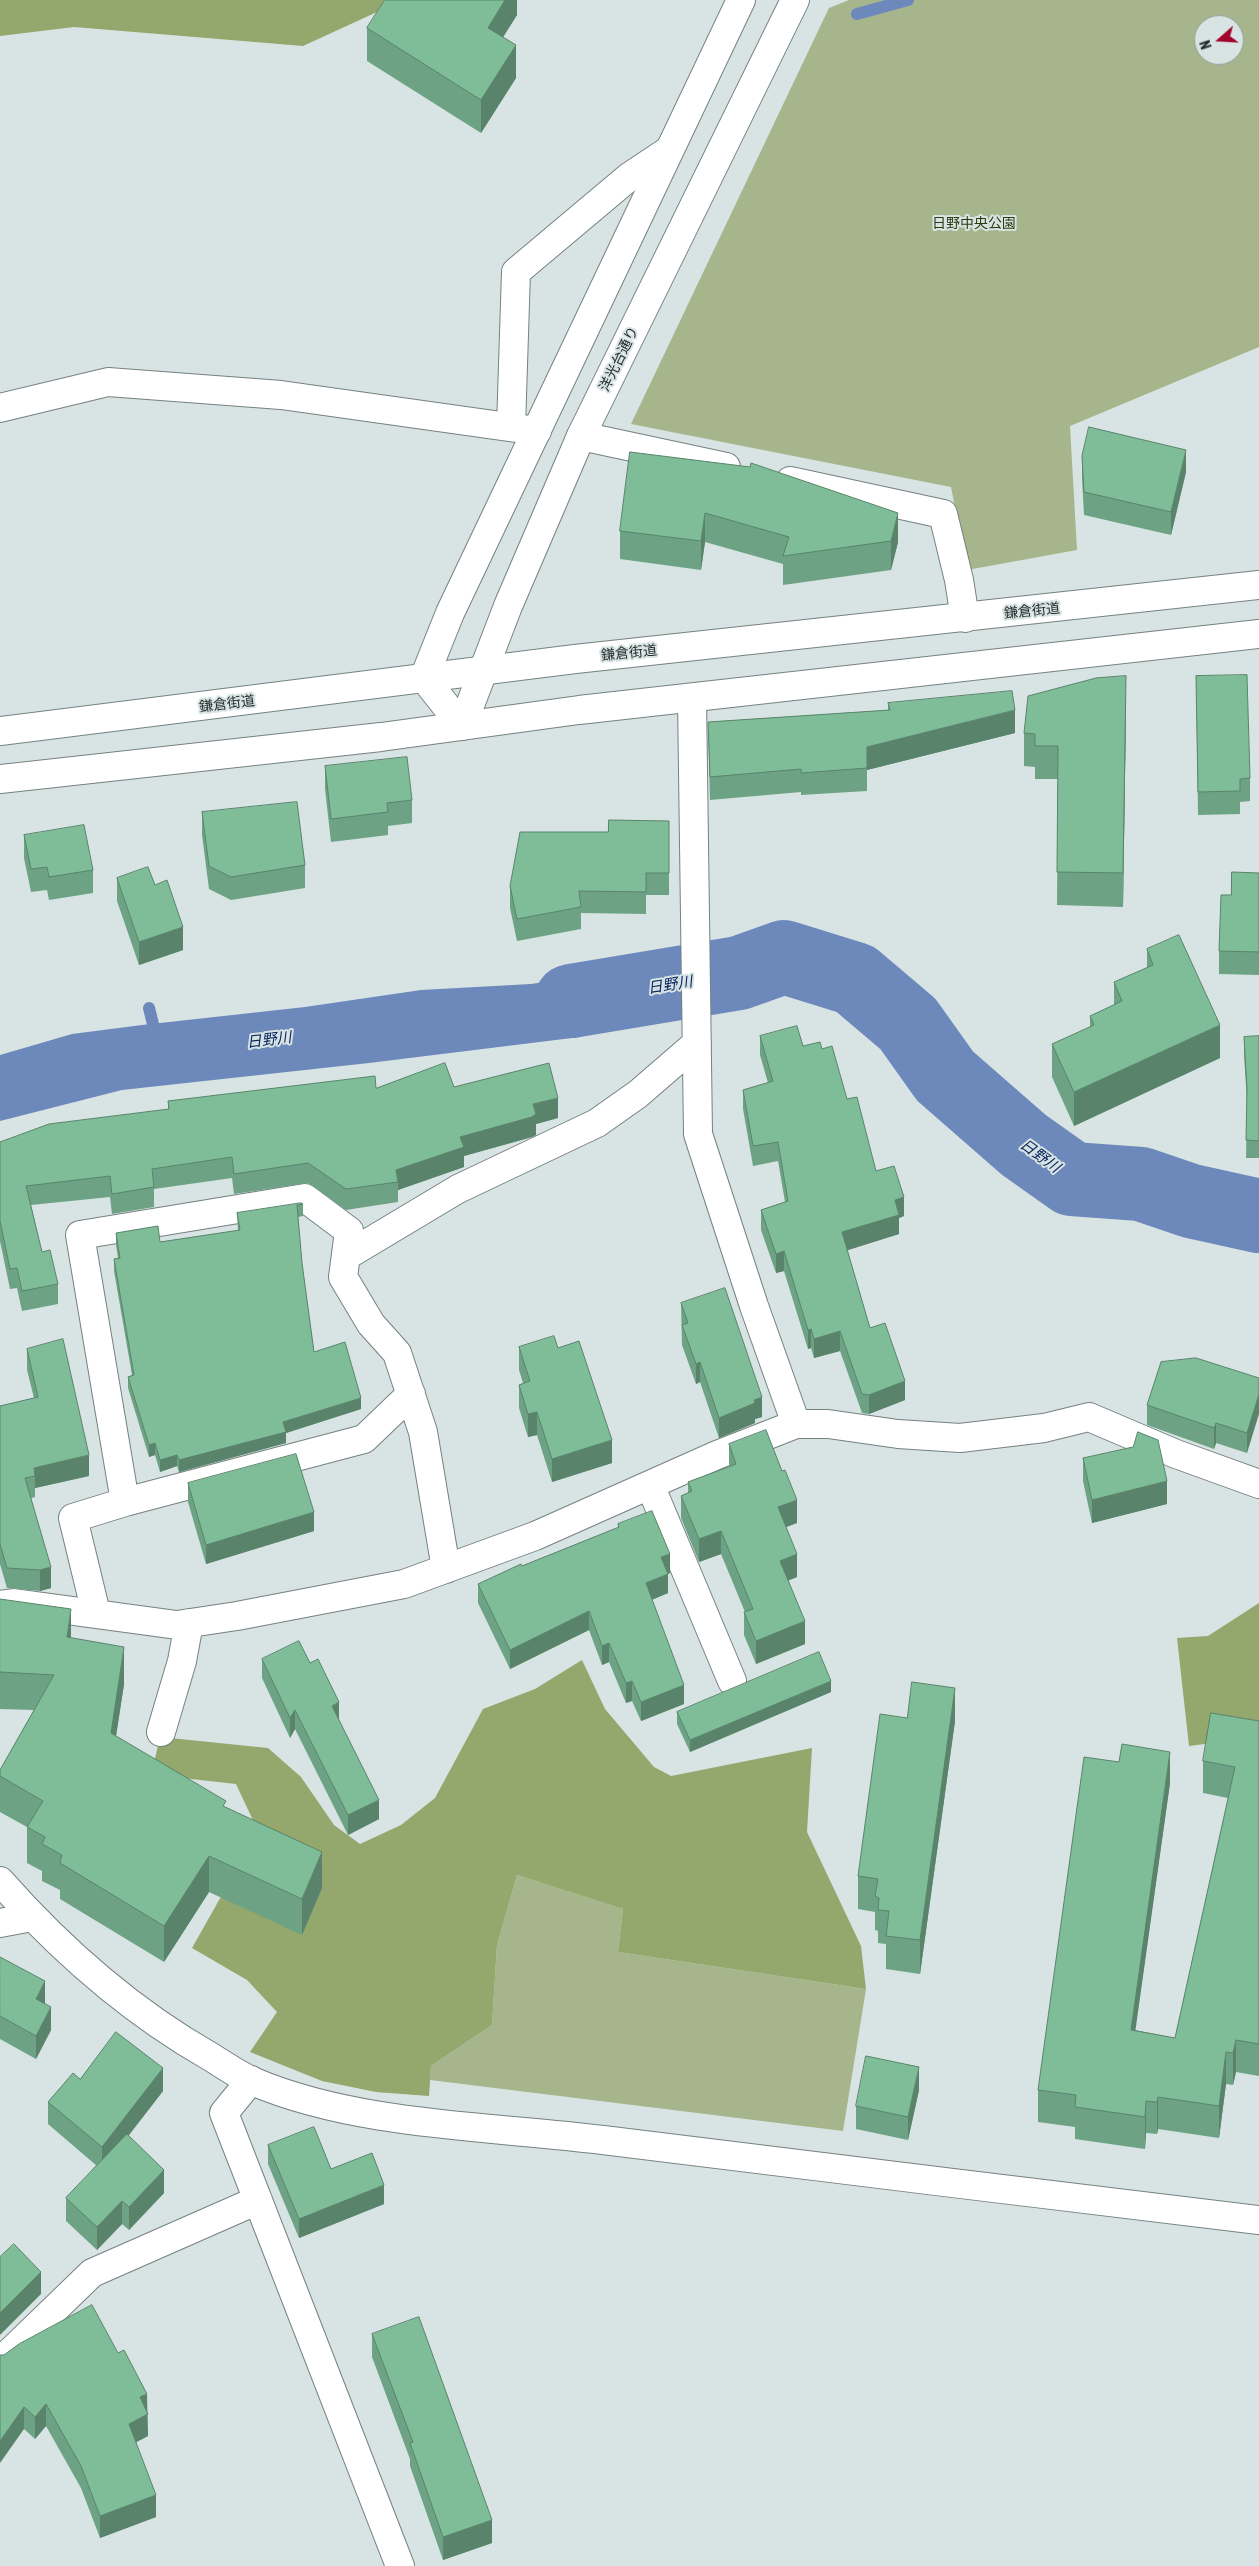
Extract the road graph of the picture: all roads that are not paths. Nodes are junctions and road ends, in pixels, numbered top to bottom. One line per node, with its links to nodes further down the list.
1 (741, 0): 3 (street)
2 (795, 0): 6 (street, 洋光台通り)
3 (668, 151): 5 (street); 5 (street)
4 (0, 408): 5 (street)
5 (524, 429): 11 (street)
6 (581, 436): 8 (street); 10 (street, 洋光台通り)
7 (1259, 585): 8 (street, 鎌倉街道)
8 (965, 618): 10 (street, 鎌倉街道)
9 (1259, 634): 12 (street)
10 (484, 670): 11 (street, 鎌倉街道); 13 (street, 洋光台通り)
11 (424, 678): 13 (street); 14 (street, 鎌倉街道)
12 (692, 698): 13 (street); 16 (street)
13 (462, 726): 15 (street)
14 (0, 731)
15 (0, 779)
16 (697, 1043): 17 (street); 19 (street)
17 (346, 1256): 18 (street); 22 (street)
18 (411, 1394): 22 (street); 23 (street)
19 (796, 1424): 20 (street); 21 (street)
20 (1259, 1484)
21 (650, 1485): 23 (street); 27 (street)
22 (125, 1502): 25 (street)
23 (446, 1569): 26 (street)
24 (0, 1605): 25 (street)
25 (96, 1613): 26 (street)
26 (189, 1623): 28 (street)
27 (732, 1680)
28 (161, 1732)
29 (0, 1881): 30 (street)
30 (32, 1917): 31 (street); 32 (street)
31 (0, 1923)
32 (251, 2080): 33 (street); 34 (street)
33 (258, 2200): 35 (street); 36 (street)
34 (1259, 2220)
35 (0, 2362)
36 (400, 2566)

